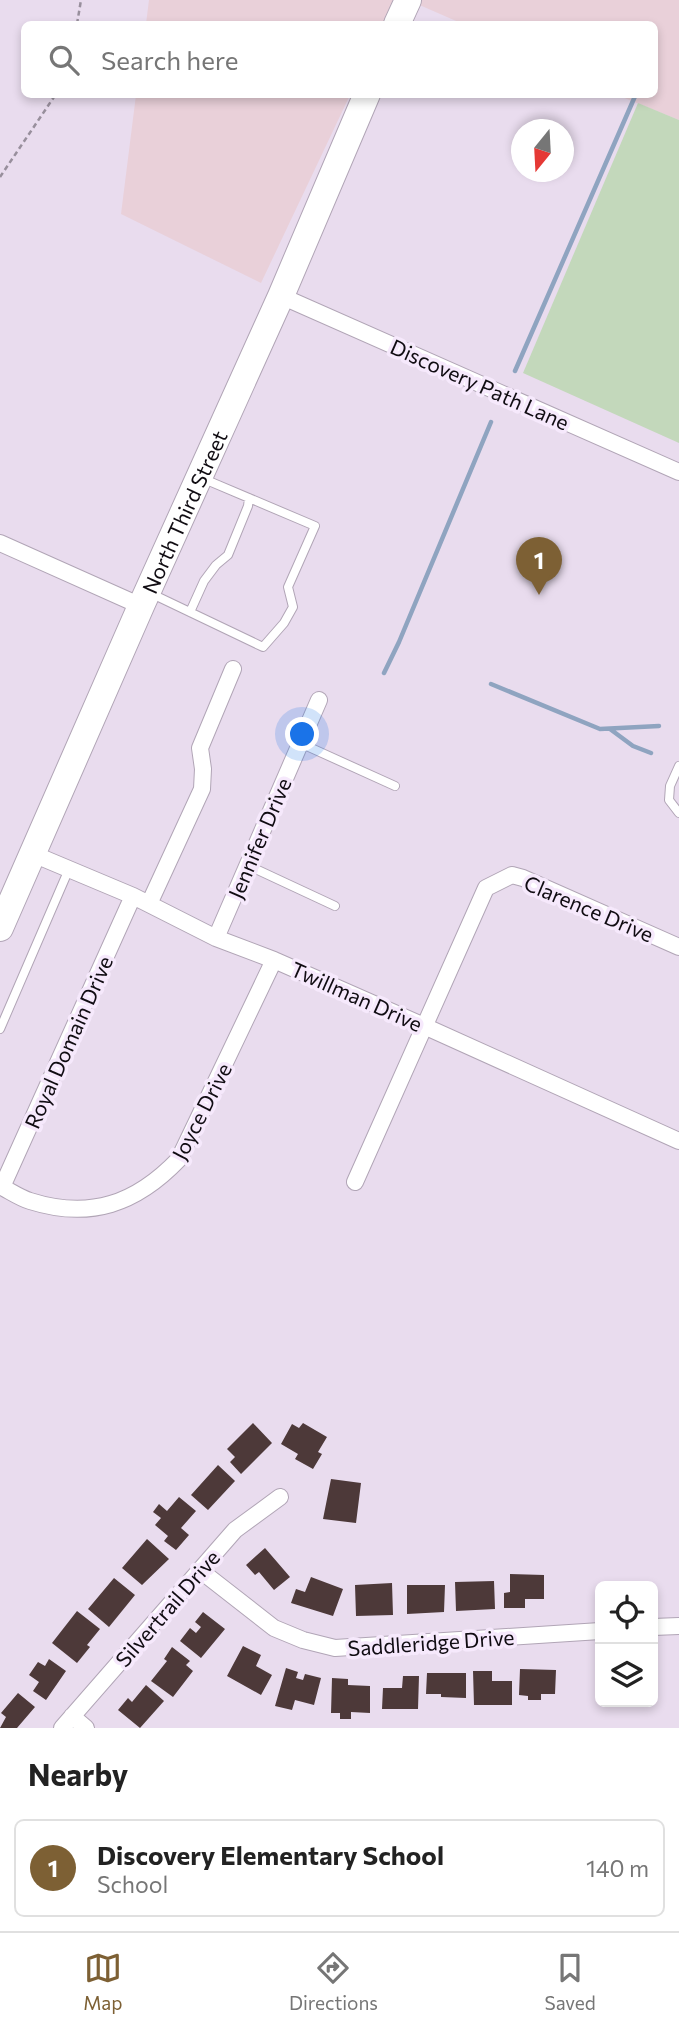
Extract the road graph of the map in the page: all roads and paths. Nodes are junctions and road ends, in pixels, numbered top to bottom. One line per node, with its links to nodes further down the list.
1 (81, 0): 3 (path)
2 (408, 0): 4 (main road)
3 (78, 21)
4 (398, 21)
5 (53, 98): 7 (path)
6 (365, 98): 8 (main road, North Third Street)
7 (0, 177)
8 (281, 296): 9 (street, Discovery Path Lane); 10 (main road, North Third Street)
9 (679, 472)
10 (199, 477): 11 (lane); 13 (main road, North Third Street)
11 (248, 498): 14 (lane); 14 (lane)
12 (0, 543): 13 (street)
13 (144, 599): 14 (lane); 21 (main road, North Third Street)
14 (190, 612)
15 (233, 669): 25 (street)
16 (319, 700): 17 (street, Jennifer Drive)
17 (300, 743): 19 (lane); 22 (street, Jennifer Drive)
18 (679, 766): 20 (lane)
19 (395, 786)
20 (679, 813)
21 (33, 854): 23 (street, Twillman Drive); 27 (main road, North Third Street)
22 (247, 864): 26 (lane); 28 (street, Jennifer Drive)
23 (69, 869): 24 (street, Twillman Drive); 32 (lane)
24 (133, 896): 25 (street, Twillman Drive); 35 (street, Royal Domain Drive)
25 (149, 904): 28 (street, Twillman Drive)
26 (335, 906)
27 (0, 928)
28 (216, 938): 30 (street, Twillman Drive)
29 (679, 947): 31 (street, Clarence Drive)
30 (274, 960): 31 (street, Twillman Drive); 35 (street, Joyce Drive)
31 (424, 1026): 33 (street, Twillman Drive); 34 (street, Clarence Drive)
32 (0, 1030)
33 (679, 1141)
34 (355, 1182)
35 (1, 1187)
36 (280, 1497): 37 (street, Silvertrail Drive)
37 (201, 1571): 40 (street, Saddleridge Drive); 41 (street, Silvertrail Drive)
38 (679, 1626): 39 (street)
39 (658, 1628)
40 (595, 1631)
41 (67, 1722): 42 (street)
42 (86, 1728)

